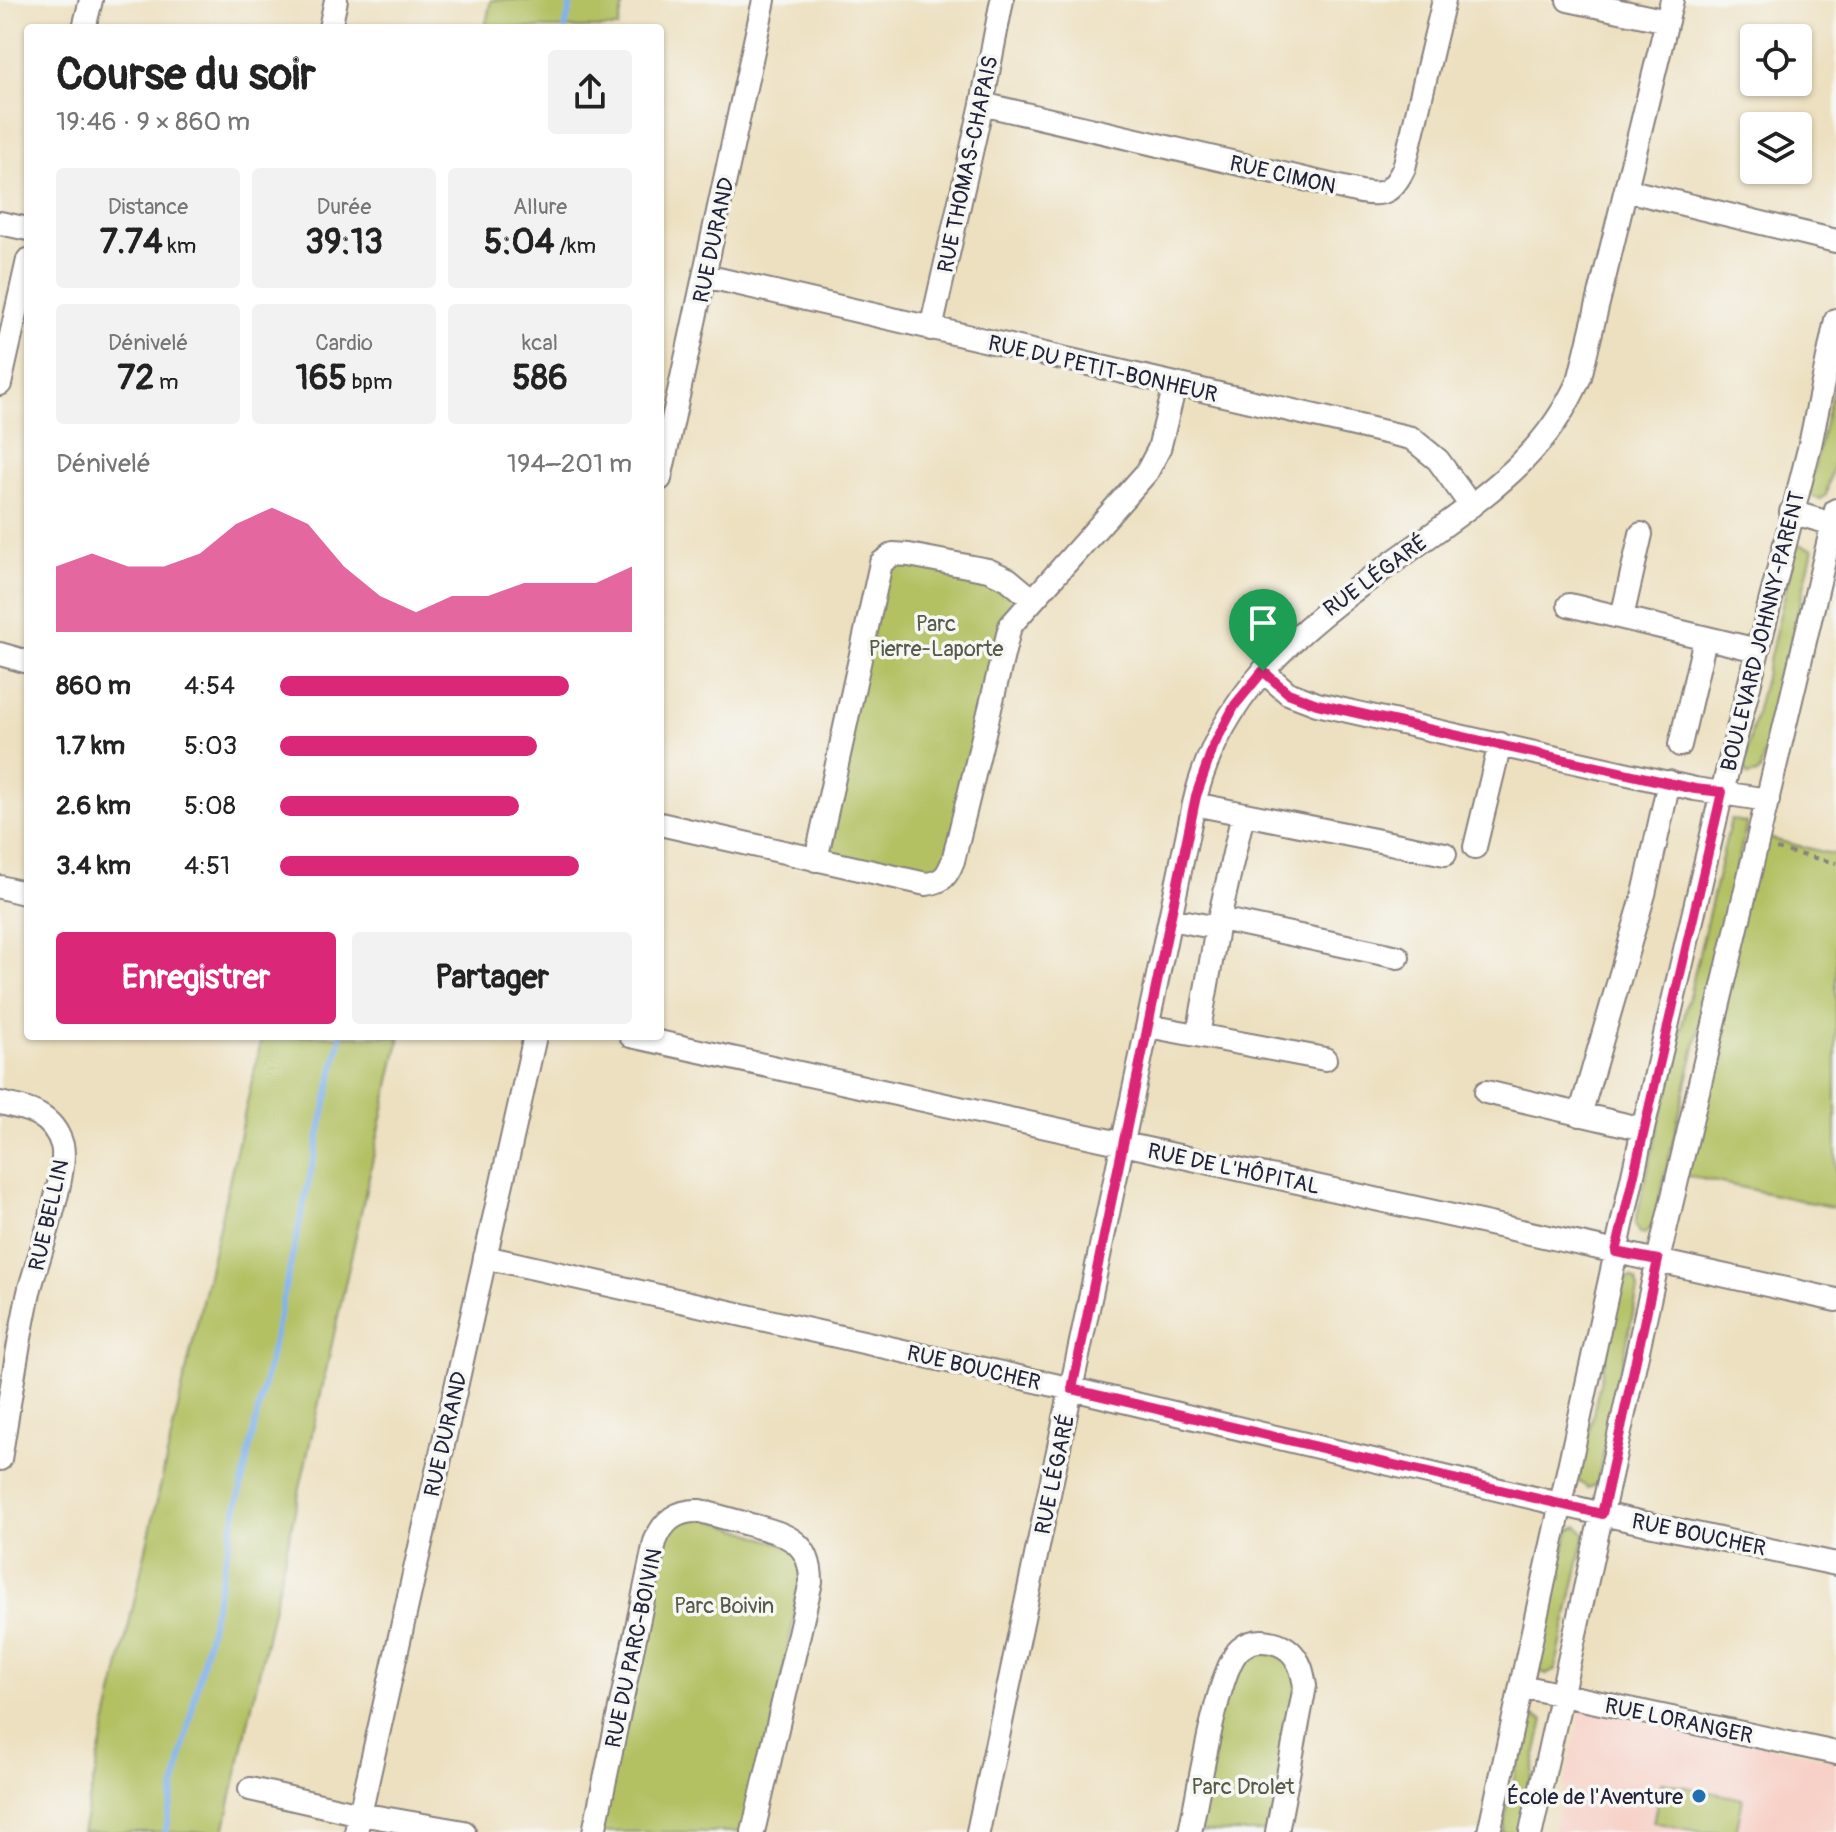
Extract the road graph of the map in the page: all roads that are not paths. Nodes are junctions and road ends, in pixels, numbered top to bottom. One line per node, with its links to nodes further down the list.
1 (91, 0): 8 (street)
2 (336, 0): 9 (street)
3 (764, 0): 15 (street, RUE DURAND)
4 (1002, 0): 10 (street, RUE THOMAS-CHAPAIS)
5 (1444, 0): 10 (street, RUE CIMON)
6 (1568, 0): 7 (street)
7 (1669, 10): 11 (street, RUE LÉGARÉ)
8 (85, 24)
9 (331, 24)
10 (982, 104): 18 (street, RUE THOMAS-CHAPAIS)
11 (1626, 190): 14 (street); 22 (street, RUE LÉGARÉ)
12 (0, 223): 13 (street)
13 (24, 228)
14 (1836, 241)
15 (705, 276): 18 (street, RUE DU PETIT-BONHEUR); 21 (street, RUE DURAND)
16 (24, 278): 19 (street)
17 (1836, 320): 23 (street, BOULEVARD JOHNNY-PARENT)
18 (931, 329): 20 (street, RUE DU PETIT-BONHEUR)
19 (0, 384)
20 (1175, 385): 22 (street, RUE DU PETIT-BONHEUR); 26 (street)
21 (664, 461)
22 (1471, 506): 33 (street, RUE LÉGARÉ)
23 (1791, 512): 24 (street); 30 (street, BOULEVARD JOHNNY-PARENT)
24 (1835, 520): 38 (street, BOULEVARD JOHNNY-PARENT)
25 (1641, 534): 28 (street)
26 (1032, 599): 44 (street); 44 (street)
27 (1569, 605): 28 (street)
28 (1622, 617): 29 (street)
29 (1705, 639): 30 (street); 35 (street)
30 (1757, 650): 37 (street, BOULEVARD JOHNNY-PARENT)
31 (0, 654): 32 (street)
32 (24, 661)
33 (1263, 671): 34 (street); 39 (street, RUE LÉGARÉ)
34 (1500, 744): 36 (street); 42 (street)
35 (1680, 745)
36 (1669, 782): 37 (street); 57 (street)
37 (1722, 792): 38 (street); 58 (street, BOULEVARD JOHNNY-PARENT)
38 (1768, 800): 62 (street, BOULEVARD JOHNNY-PARENT)
39 (1194, 804): 40 (street); 47 (street, RUE LÉGARÉ)
40 (1243, 814): 43 (street); 48 (street)
41 (664, 825): 44 (street)
42 (1475, 847)
43 (1445, 854)
44 (816, 860)
45 (0, 887): 46 (street)
46 (24, 893)
47 (1171, 919): 48 (street); 50 (street, RUE LÉGARÉ)
48 (1218, 923): 49 (street); 51 (street)
49 (1398, 957)
50 (1148, 1026): 51 (street); 59 (street, RUE LÉGARÉ)
51 (1198, 1035): 54 (street)
52 (534, 1040): 61 (street, RUE DURAND)
53 (649, 1040): 59 (street, RUE DE L'HÔPITAL)
54 (1325, 1059)
55 (1486, 1092): 57 (street)
56 (0, 1103): 65 (street, RUE BELLIN)
57 (1580, 1115): 58 (street)
58 (1643, 1129): 60 (street, BOULEVARD JOHNNY-PARENT)
59 (1124, 1144): 60 (street, RUE DE L'HÔPITAL); 64 (street, RUE LÉGARÉ)
60 (1616, 1252): 62 (street, RUE DE L'HÔPITAL); 66 (street, BOULEVARD JOHNNY-PARENT)
61 (485, 1257): 64 (street, RUE BOUCHER); 73 (street, RUE DURAND)
62 (1658, 1260): 63 (street, RUE DE L'HÔPITAL); 67 (street, BOULEVARD JOHNNY-PARENT)
63 (1836, 1300)
64 (1072, 1389): 66 (street, RUE BOUCHER); 77 (street, RUE LÉGARÉ)
65 (0, 1459)
66 (1562, 1504): 67 (street, RUE BOUCHER); 69 (street, BOULEVARD JOHNNY-PARENT)
67 (1602, 1514): 68 (street, RUE BOUCHER); 70 (street, BOULEVARD JOHNNY-PARENT)
68 (1836, 1564)
69 (1521, 1686): 70 (street, RUE LORANGER); 80 (street, BOULEVARD JOHNNY-PARENT)
70 (1561, 1695): 71 (street, RUE LORANGER); 81 (street, BOULEVARD JOHNNY-PARENT)
71 (1836, 1753)
72 (250, 1789): 73 (street)
73 (358, 1823): 74 (street)
74 (464, 1832)
75 (594, 1832): 76 (street, RUE DU PARC-BOIVIN)
76 (753, 1832)
77 (978, 1832)
78 (1190, 1832): 79 (street)
79 (1277, 1832)
80 (1489, 1832)
81 (1531, 1832)

